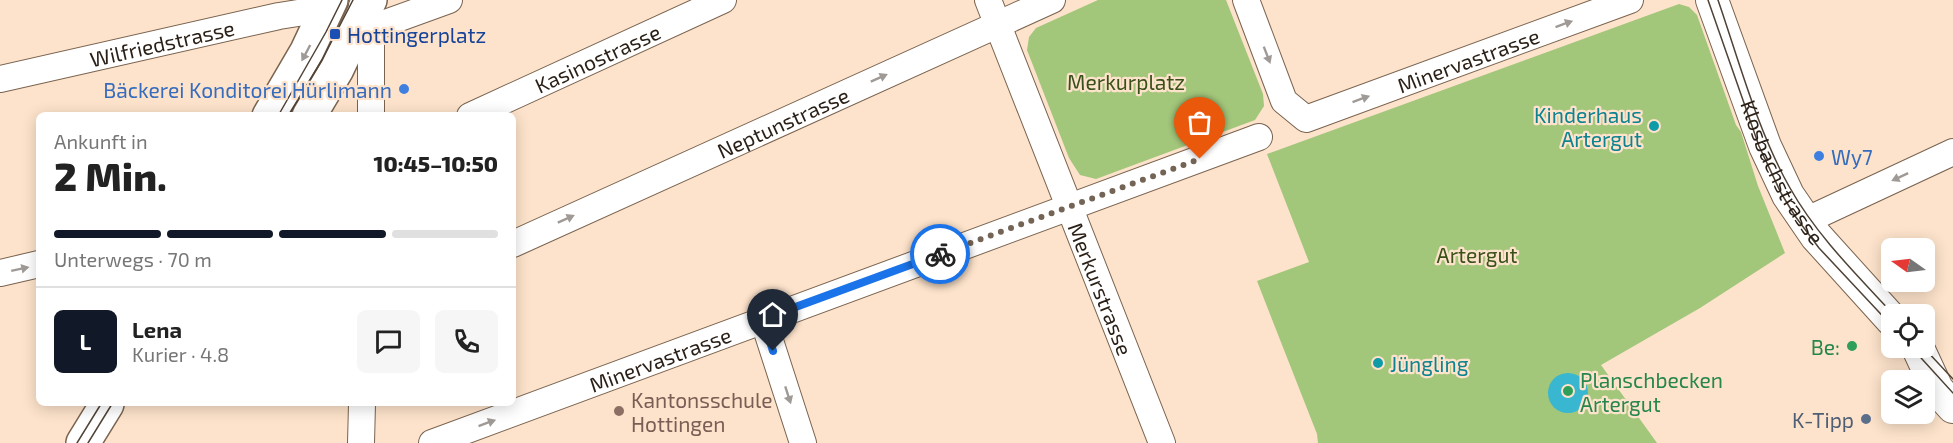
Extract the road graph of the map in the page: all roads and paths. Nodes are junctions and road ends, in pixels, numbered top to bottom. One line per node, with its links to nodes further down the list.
1 (449, 0): 9 (street)
2 (723, 0): 15 (street, Kasinostrasse)
3 (988, 0): 10 (street, Merkurstrasse)
4 (1052, 0): 10 (street, Neptunstrasse)
5 (1246, 0): 6 (street, Minervastrasse, one-way to 6)
6 (1630, 0)
7 (1712, 0): 19 (street, Klosbachstrasse)
8 (327, 8): 11 (street, Wilfriedstrasse); 12 (main road, one-way to 12)
9 (366, 11): 13 (main road); 14 (street)
10 (998, 24): 18 (street, Merkurstrasse); 20 (street, Neptunstrasse, one-way to 10)
11 (0, 79)
12 (271, 112)
13 (311, 112)
14 (370, 112)
15 (479, 112)
16 (1259, 137): 18 (street, Minervastrasse)
17 (1953, 152): 19 (street, one-way to 19)
18 (1069, 207): 24 (street, Minervastrasse); 35 (street, Merkurstrasse)
19 (1805, 221): 23 (street, Klosbachstrasse)
20 (516, 243)
21 (36, 265): 22 (street, one-way to 21)
22 (0, 273)
23 (1881, 308)
24 (763, 319): 33 (street, Minervastrasse, one-way to 24); 34 (street, one-way to 34)
25 (1923, 358): 30 (street)
26 (1933, 358): 27 (street)
27 (1953, 371)
28 (106, 406): 31 (main road)
29 (362, 406): 32 (street)
30 (1953, 407)
31 (83, 443)
32 (361, 443)
33 (432, 443)
34 (803, 443)
35 (1162, 443)

